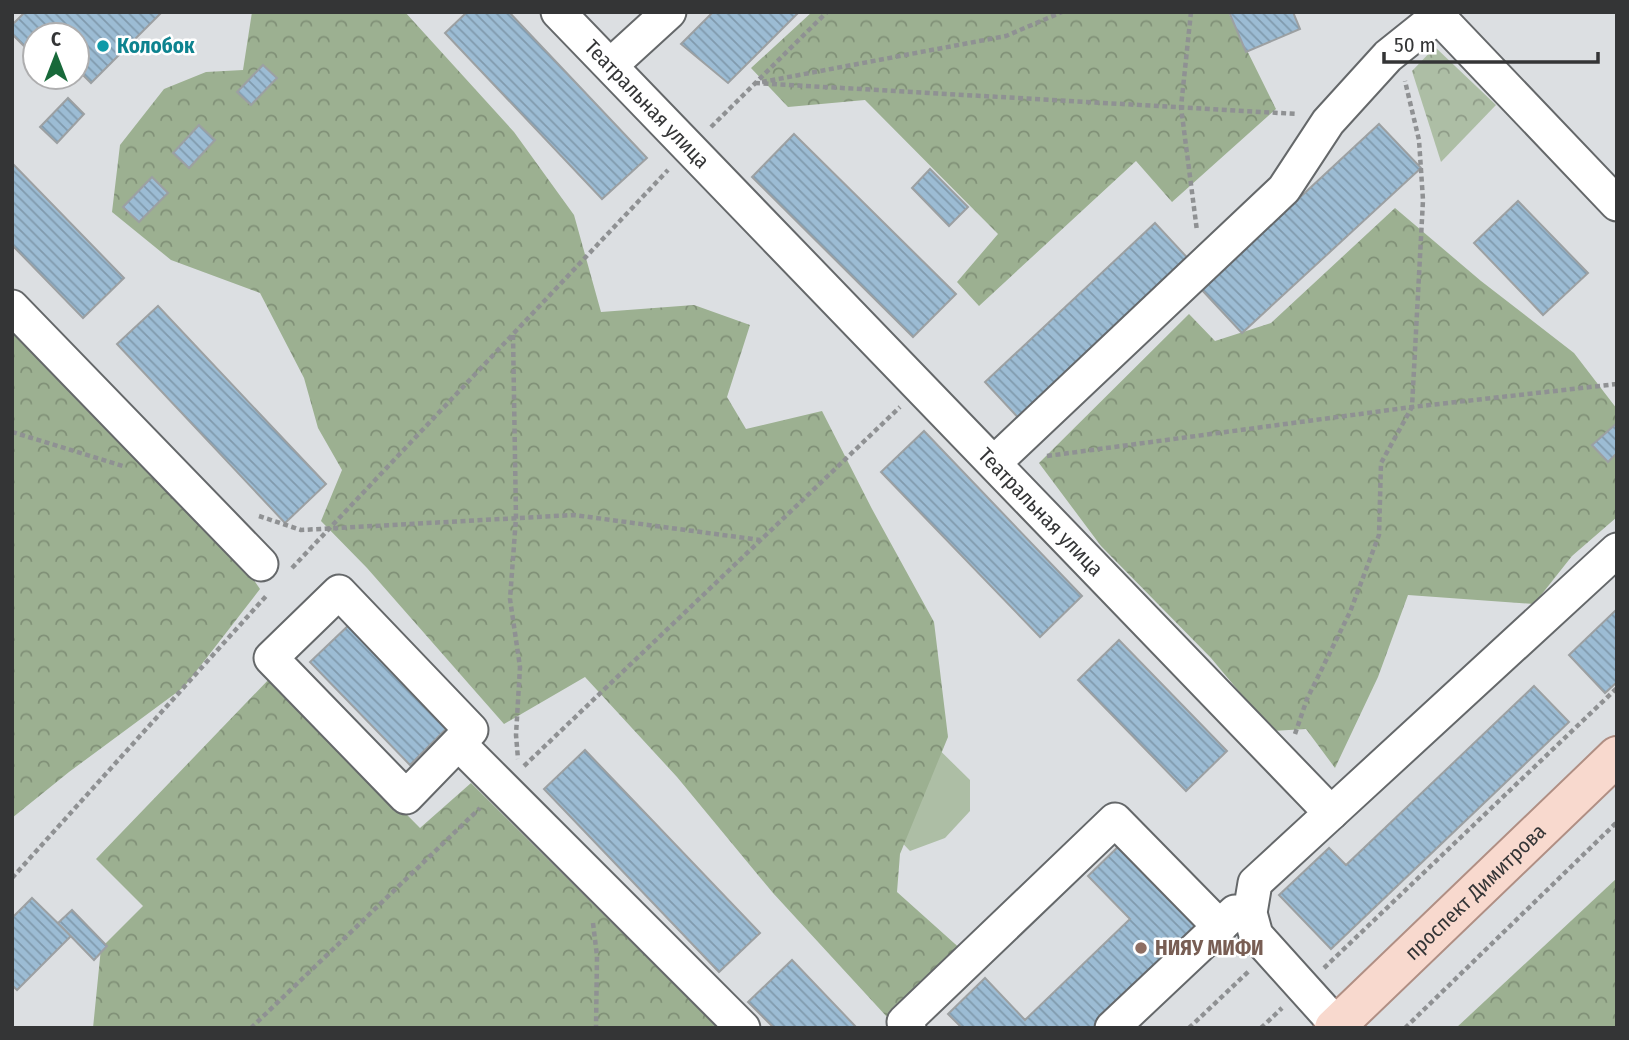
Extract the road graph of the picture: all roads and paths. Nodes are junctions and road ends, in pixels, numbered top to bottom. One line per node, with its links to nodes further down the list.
1 (558, 12): 8 (street, Театральная улица)
2 (669, 12): 8 (street)
3 (827, 12): 9 (path)
4 (1062, 12): 9 (path)
5 (1191, 12): 10 (path)
6 (1436, 14): 7 (street); 13 (street)
7 (1400, 46): 11 (street); 19 (path)
8 (611, 65): 12 (street, Театральная улица)
9 (755, 83): 10 (path); 12 (path)
10 (1181, 107): 11 (path); 14 (path)
11 (1333, 116): 14 (street)
12 (690, 147): 16 (path); 18 (street, Театральная улица)
13 (1617, 204)
14 (1202, 267): 21 (street)
15 (12, 307): 28 (street)
16 (513, 334): 24 (path); 25 (path)
17 (1617, 384): 19 (path)
18 (921, 387): 21 (street, Театральная улица); 26 (path)
19 (1412, 407): 21 (path); 32 (path)
20 (12, 432): 22 (path)
21 (994, 463): 32 (street, Театральная улица)
22 (131, 468)
23 (248, 511): 25 (path)
24 (516, 518): 25 (path); 26 (path); 26 (path)
25 (330, 528): 28 (path)
26 (761, 540)
27 (1617, 550): 34 (street)
28 (272, 577): 37 (path)
29 (1617, 688): 41 (path)
30 (459, 744): 30 (street); 33 (street)
31 (1617, 756): 42 (main road, проспект Димитрова)
32 (1284, 765): 34 (street, Театральная улица)
33 (501, 787): 36 (street); 43 (path)
34 (1331, 813): 38 (street)
35 (1617, 822): 50 (path)
36 (587, 873): 44 (path); 45 (street)
37 (12, 878)
38 (1253, 895): 39 (street); 40 (street)
39 (1220, 927): 46 (street); 47 (street)
40 (1270, 951): 41 (street); 48 (path)
41 (1304, 988): 42 (street); 49 (path)
42 (1336, 1026)
43 (251, 1028)
44 (596, 1028)
45 (743, 1028)
46 (909, 1028)
47 (1112, 1028)
48 (1189, 1028)
49 (1261, 1028)
50 (1405, 1028)

